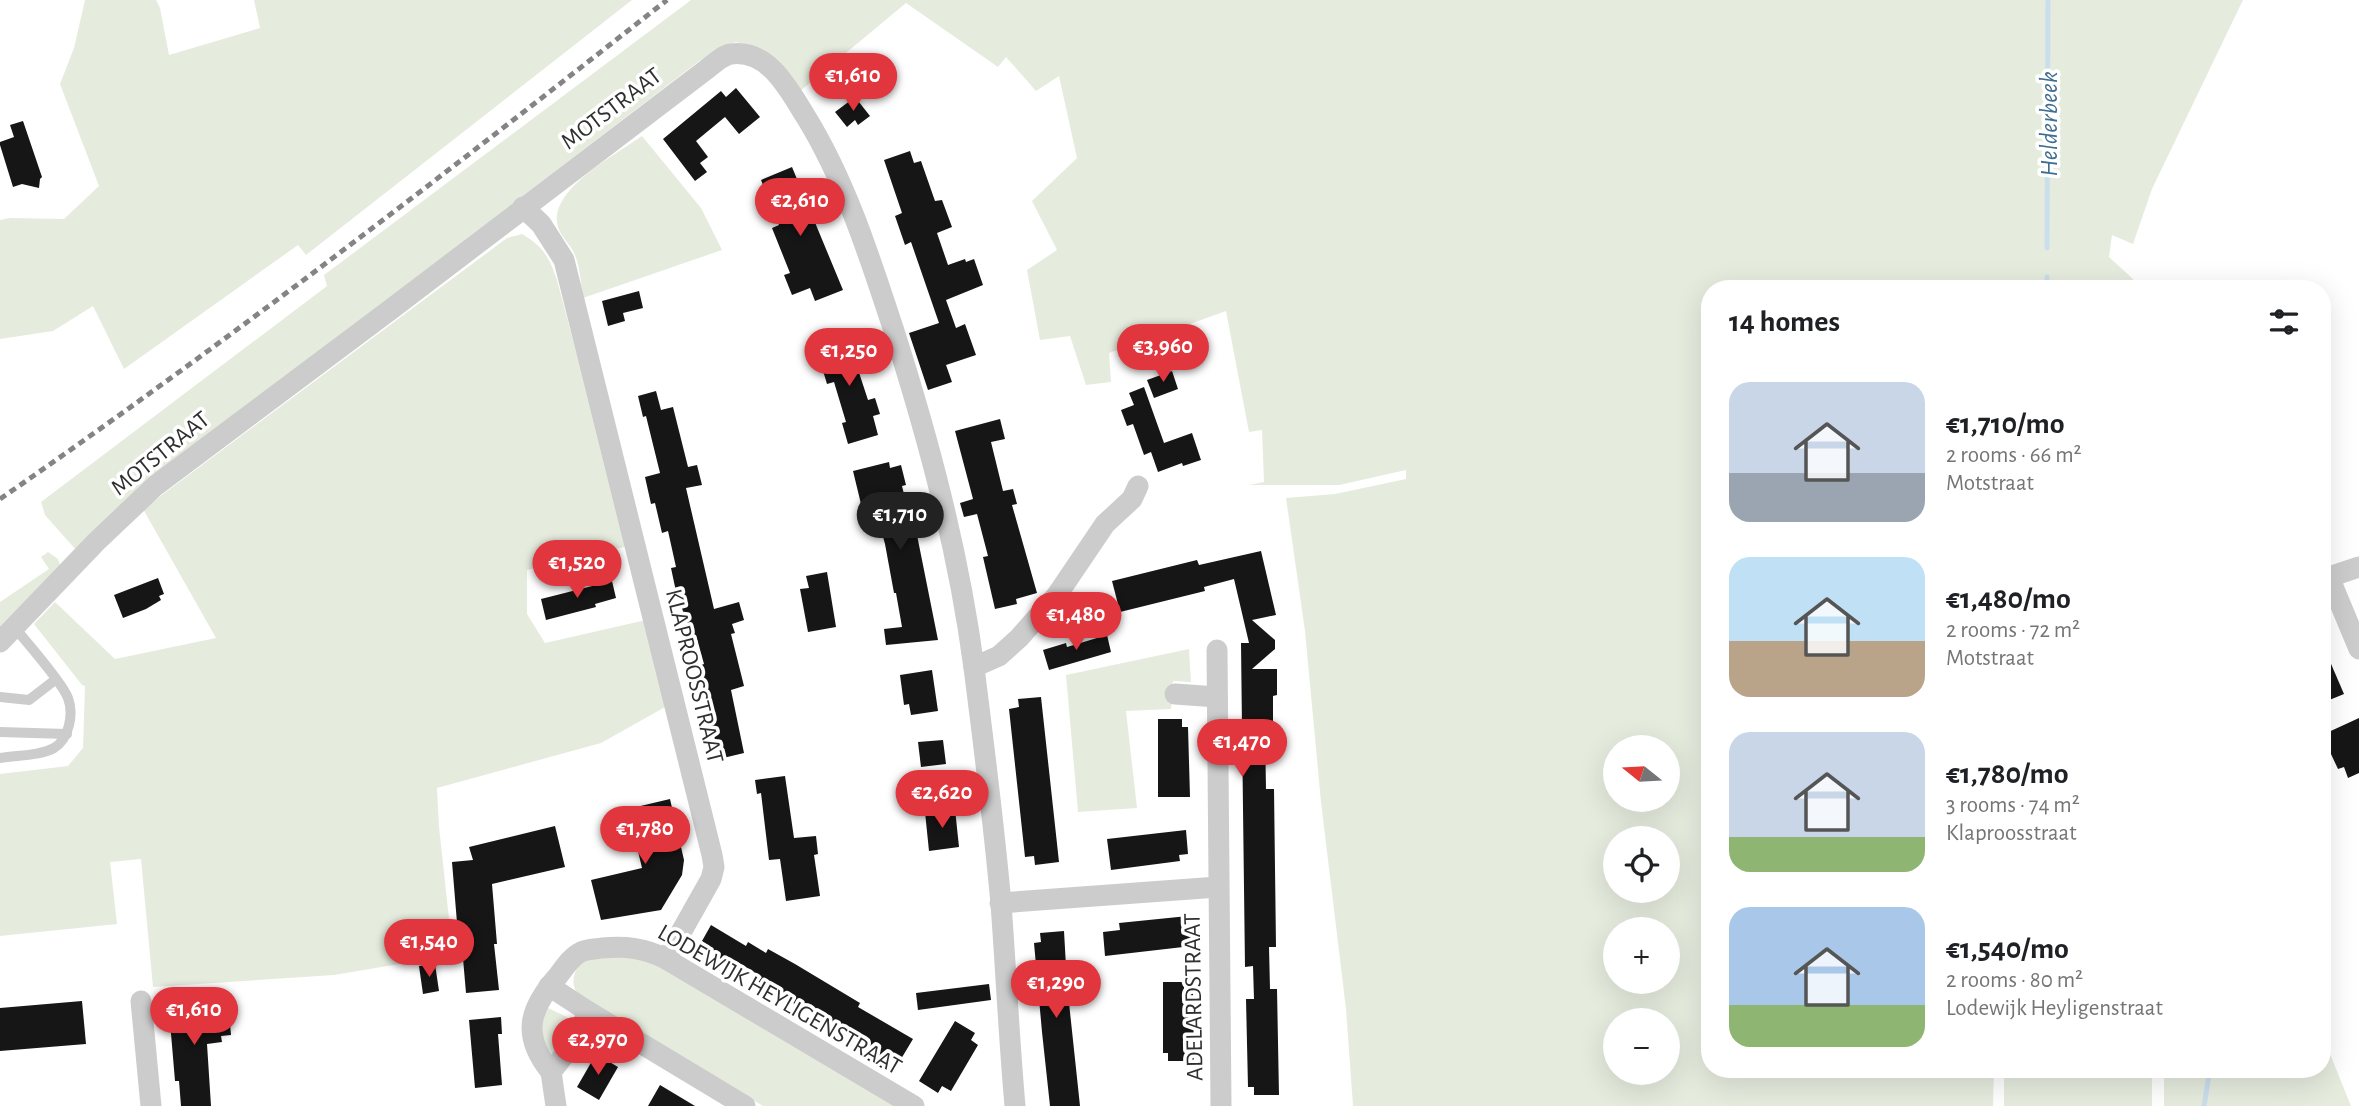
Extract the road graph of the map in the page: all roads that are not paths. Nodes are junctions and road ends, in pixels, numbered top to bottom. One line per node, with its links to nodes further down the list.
1 (523, 207): 6 (street, MOTSTRAAT); 9 (street, MOTSTRAAT); 19 (street, KLAPROOSSTRAAT)
2 (1138, 486): 9 (street)
3 (2359, 567): 4 (street)
4 (2331, 576)
5 (2331, 582): 7 (street)
6 (8, 635): 10 (lane)
7 (2359, 649)
8 (1217, 650): 13 (street, ADELARDSTRAAT)
9 (974, 667): 18 (street, MOTSTRAAT)
10 (55, 680): 12 (lane); 15 (lane)
11 (1175, 694): 13 (street)
12 (0, 697)
13 (1217, 697): 17 (street, ADELARDSTRAAT)
14 (0, 732): 15 (lane)
15 (67, 734): 16 (lane)
16 (0, 758)
17 (1218, 887): 18 (street, ADELARDSTRAAT); 29 (street, ADELARDSTRAAT)
18 (1000, 903): 28 (street, MOTSTRAAT)
19 (666, 959): 20 (street, LODEWIJK HEYLIGENSTRAAT); 27 (street, LODEWIJK HEYLIGENSTRAAT)
20 (549, 986): 22 (street); 23 (street, LODEWIJK HEYLIGENSTRAAT)
21 (141, 1002): 24 (street)
22 (589, 1012): 23 (street); 26 (street)
23 (551, 1072): 25 (street)
24 (151, 1106)
25 (556, 1106)
26 (746, 1106)
27 (914, 1106)
28 (1015, 1106)
29 (1221, 1106)

